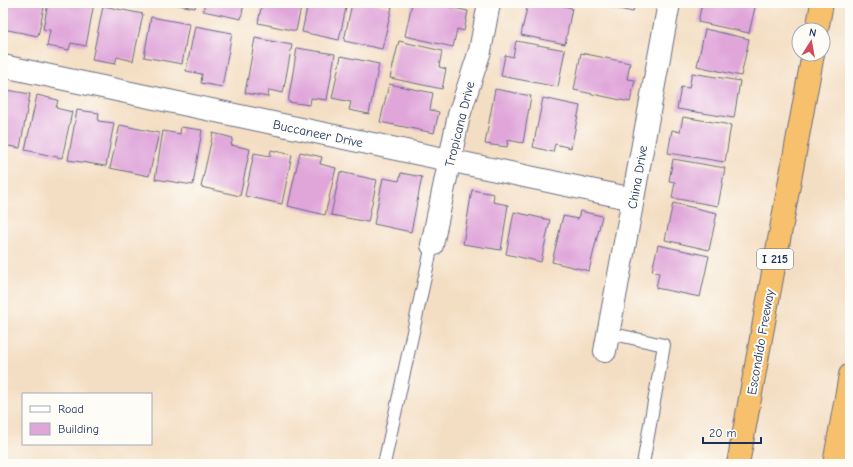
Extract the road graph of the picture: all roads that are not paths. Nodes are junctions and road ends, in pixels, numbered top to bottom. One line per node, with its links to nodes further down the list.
1 (489, 3): 7 (street, Tropicana Drive)
2 (669, 3): 8 (street, China Drive)
3 (822, 3): 4 (highway)
4 (818, 22)
5 (812, 62): 14 (highway, Escondido Freeway / I 215)
6 (3, 66): 7 (street, Buccaneer Drive)
7 (449, 161): 8 (street, Buccaneer Drive); 9 (street, Tropicana Drive)
8 (633, 199): 10 (street, China Drive)
9 (432, 245): 12 (lane)
10 (607, 342): 13 (lane)
11 (850, 375): 15 (highway)
12 (384, 464)
13 (643, 464)
14 (738, 464)
15 (834, 464)

